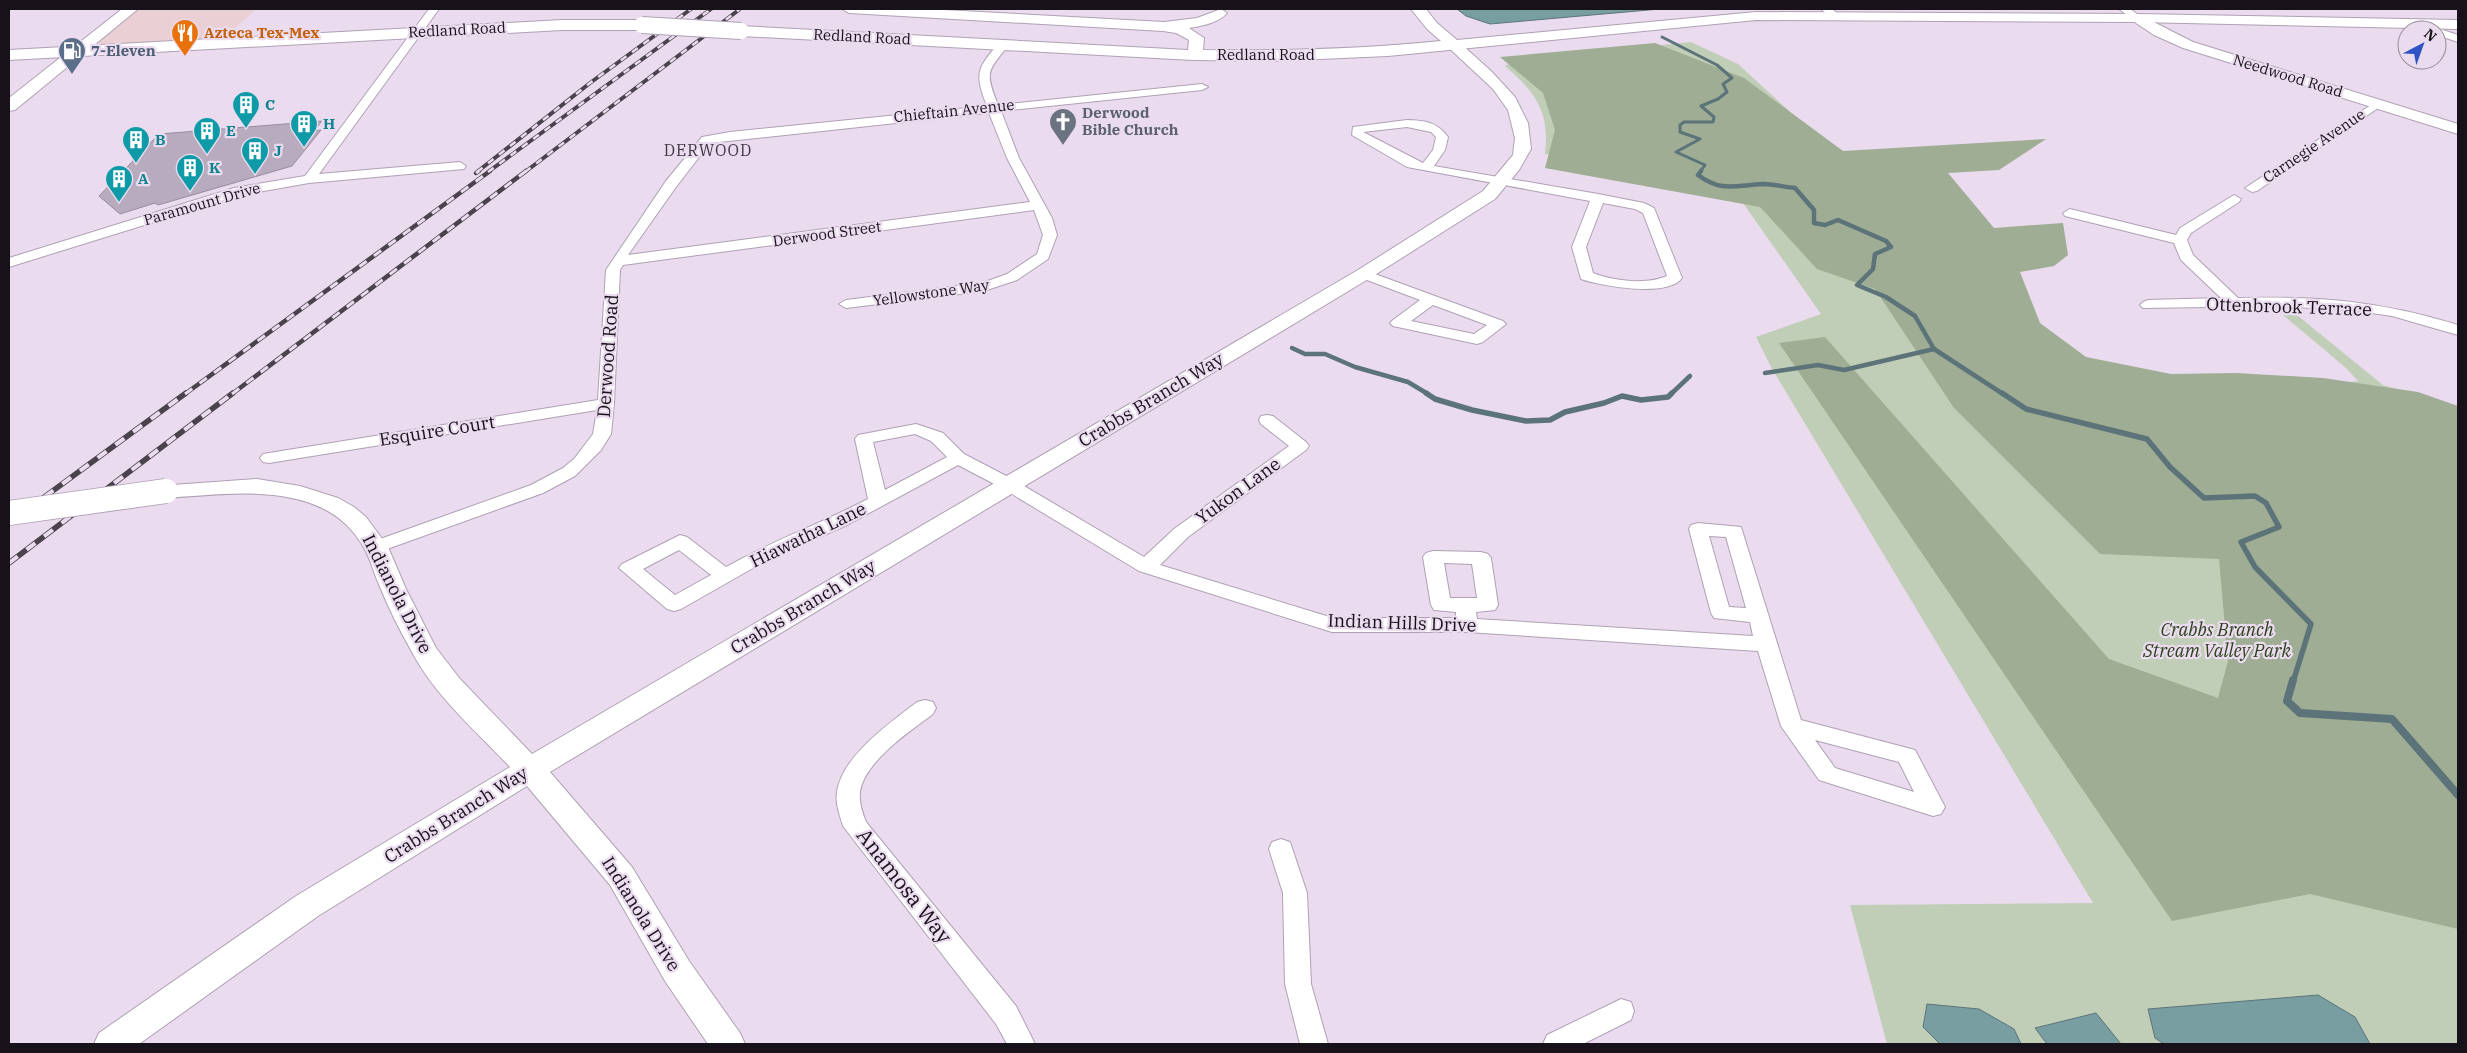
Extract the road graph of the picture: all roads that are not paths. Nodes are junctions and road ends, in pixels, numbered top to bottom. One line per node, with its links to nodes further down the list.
1 (131, 9): 15 (main road)
2 (434, 9): 11 (street)
3 (849, 9): 9 (main road)
4 (1418, 9): 14 (main road, Crabbs Branch Way)
5 (2124, 9): 8 (street, Needwood Road)
6 (1221, 11): 9 (main road); 18 (main road)
7 (1830, 12): 8 (main road, Redland Road); 14 (main road, Redland Road)
8 (2138, 18): 10 (main road, Redland Road); 22 (street, Needwood Road)
9 (1163, 26): 18 (main road)
10 (2397, 28)
11 (417, 32): 13 (main road, Redland Road, bridge); 15 (main road, Redland Road); 29 (street)
12 (69, 36): 17 (main road)
13 (1004, 44): 18 (main road, Redland Road); 24 (street, Yellowstone Way)
14 (1454, 45): 18 (main road, Redland Road); 30 (street, Crabbs Branch Way)
15 (74, 53): 17 (main road, Redland Road); 23 (main road)
16 (9, 55): 17 (main road)
17 (44, 55): 19 (main road); 20 (main road)
18 (1197, 55)
19 (9, 61)
20 (23, 72)
21 (1202, 87): 24 (street, Chieftain Avenue)
22 (2377, 104): 25 (street, Needwood Road); 31 (street, Carnegie Avenue)
23 (9, 106)
24 (992, 107): 26 (street, Chieftain Avenue); 34 (street, Yellowstone Way)
25 (2458, 129)
26 (706, 140): 37 (street, Derwood Road)
27 (460, 166): 29 (street, Paramount Drive)
28 (1426, 168): 28 (street); 30 (street)
29 (309, 179): 38 (street, Paramount Drive)
30 (1502, 182): 32 (street); 39 (street, Crabbs Branch Way)
31 (2252, 188)
32 (1598, 198): 32 (street)
33 (2234, 199): 36 (street)
34 (1038, 206): 37 (street, Derwood Street); 42 (street, Yellowstone Way)
35 (2070, 213): 36 (street)
36 (2180, 240): 41 (street)
37 (617, 261): 45 (street, Derwood Road)
38 (9, 263)
39 (1364, 274): 40 (street); 49 (street, Crabbs Branch Way)
40 (1432, 299): 40 (street)
41 (2234, 302): 43 (street, Ottenbrook Terrace); 44 (street, Ottenbrook Terrace)
42 (846, 304)
43 (2148, 305)
44 (2458, 330)
45 (606, 404): 47 (street, Esquire Court); 52 (street, Derwood Road)
46 (1267, 420): 53 (street, Yukon Lane)
47 (268, 458)
48 (958, 458): 49 (street, Hiawatha Lane); 50 (street); 50 (street, Hiawatha Lane)
49 (1008, 484): 53 (street, Indian Hills Drive); 61 (street, Crabbs Branch Way)
50 (878, 501): 54 (street, Hiawatha Lane)
51 (9, 512): 52 (street, Indianola Drive, bridge)
52 (376, 547): 61 (street, Indianola Drive)
53 (1146, 567): 57 (street, Indian Hills Drive)
54 (725, 576)
55 (1465, 605): 57 (street)
56 (1758, 616): 58 (street)
57 (1467, 625): 58 (street, Indian Hills Drive)
58 (1766, 644): 60 (street)
59 (925, 708): 66 (street, Anamosa Way)
60 (1792, 726): 60 (street)
61 (529, 770): 64 (street, Crabbs Branch Way); 65 (street, Indianola Drive)
62 (1280, 849): 67 (street)
63 (1621, 1011): 68 (street)
64 (111, 1044)
65 (728, 1044)
66 (1021, 1044)
67 (1314, 1044)
68 (1557, 1044)

